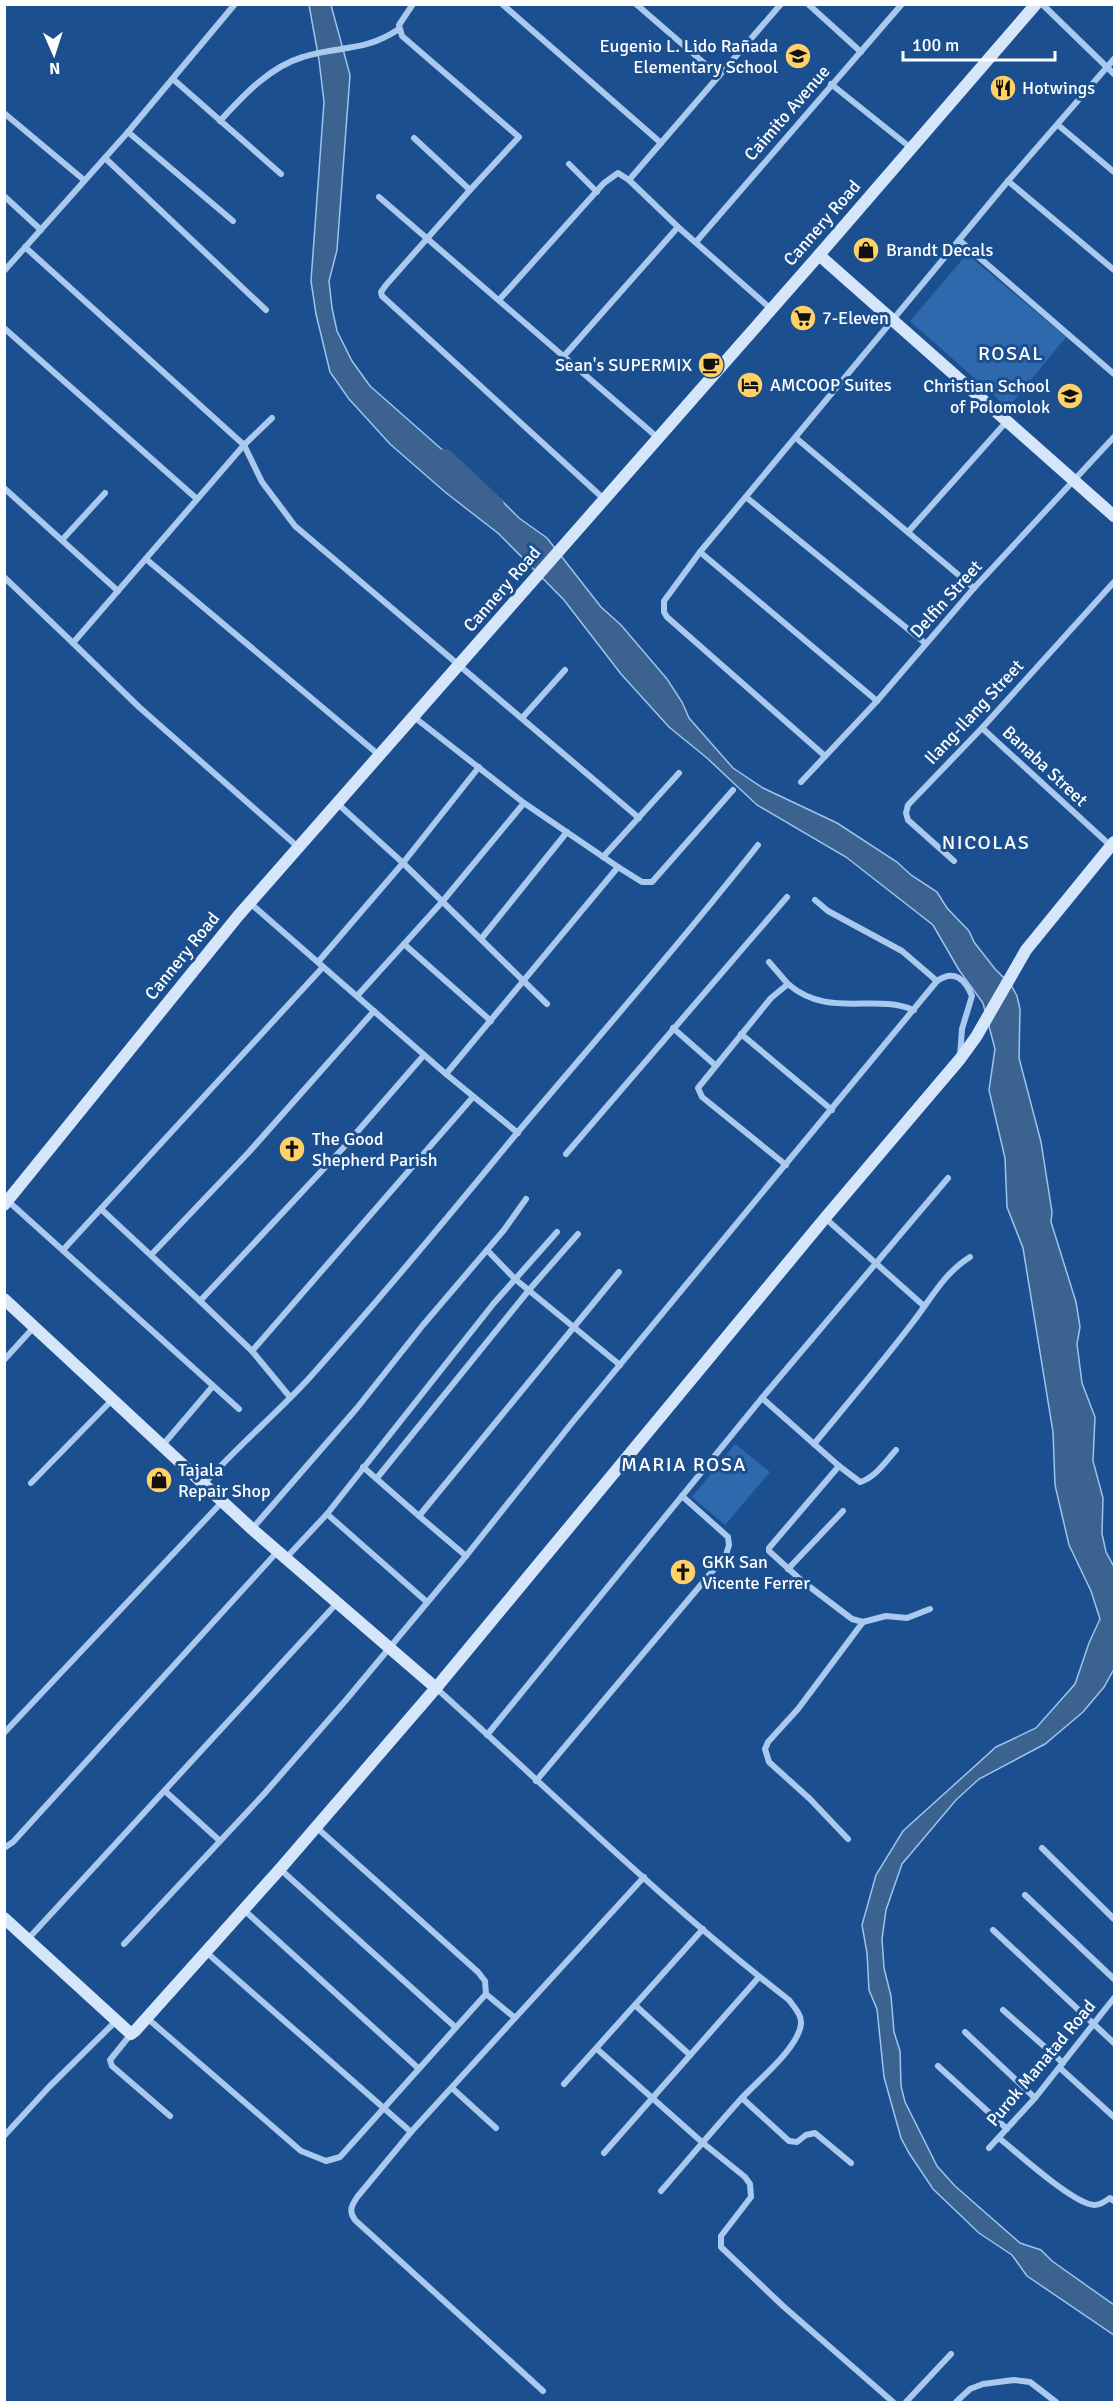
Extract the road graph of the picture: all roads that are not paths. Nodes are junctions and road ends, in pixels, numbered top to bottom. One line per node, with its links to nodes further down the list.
1 (235, 4): 16 (street)
2 (413, 4): 10 (street)
3 (502, 4): 23 (street)
4 (636, 4): 15 (street)
5 (808, 4): 11 (street)
6 (902, 4): 11 (street, Caimito Avenue)
7 (1036, 4): 24 (street, Cannery Road)
8 (1042, 4): 13 (street)
9 (778, 6): 15 (street)
10 (399, 29): 19 (street); 32 (street)
11 (861, 52): 17 (street, Caimito Avenue)
12 (1114, 59): 13 (street)
13 (1107, 68): 14 (street); 20 (street)
14 (1114, 74)
15 (719, 76): 23 (street)
16 (173, 79): 19 (street); 21 (street)
17 (831, 84): 24 (street); 41 (street, Caimito Avenue)
18 (4, 113): 29 (street)
19 (220, 121): 28 (street)
20 (1058, 125): 27 (street); 31 (street)
21 (128, 132): 25 (street); 36 (street)
22 (414, 138): 32 (street)
23 (661, 143): 30 (street)
24 (911, 148): 43 (street, Cannery Road)
25 (105, 158): 29 (street); 48 (street)
26 (569, 164): 33 (street)
27 (1114, 172)
28 (281, 174)
29 (84, 180): 38 (street)
30 (629, 180): 33 (street); 37 (street)
31 (1008, 181): 40 (street); 44 (street)
32 (470, 189): 39 (street)
33 (597, 192): 46 (street)
34 (4, 196): 38 (street)
35 (379, 197): 39 (street)
36 (233, 221)
37 (678, 227): 41 (street); 51 (street)
38 (41, 230): 42 (street)
39 (427, 237): 46 (street); 63 (street)
40 (959, 240): 49 (street); 52 (street)
41 (696, 242): 47 (street)
42 (25, 247): 45 (street); 58 (street)
43 (819, 255): 47 (street, Cannery Road); 49 (street)
44 (1114, 270)
45 (4, 271)
46 (499, 300): 51 (street)
47 (771, 309): 56 (street, Cannery Road)
48 (266, 310)
49 (893, 319): 54 (street); 57 (street)
50 (4, 328): 64 (street)
51 (564, 356): 56 (street)
52 (1114, 374)
53 (272, 418): 58 (street)
54 (1007, 420): 59 (street); 66 (street)
55 (1114, 436): 59 (street, Delfin Street)
56 (657, 437): 63 (street, Cannery Road)
57 (796, 438): 62 (street); 66 (street)
58 (244, 444): 64 (street); 76 (street)
59 (1075, 481): 65 (street); 72 (street, Delfin Street)
60 (4, 488): 67 (street)
61 (105, 493): 67 (street)
62 (746, 497): 68 (street); 75 (street)
63 (604, 499): 76 (street, Cannery Road)
64 (197, 500): 69 (street)
65 (1114, 516)
66 (908, 532): 72 (street)
67 (62, 540): 73 (street)
68 (700, 552): 78 (street); 83 (street)
69 (146, 559): 73 (street); 82 (street)
70 (4, 577): 74 (street)
71 (1114, 582): 81 (street, Ilang-Ilang Street)
72 (974, 588): 75 (street, Delfin Street)
73 (118, 591): 74 (street)
74 (72, 643): 94 (street)
75 (925, 644): 78 (street, Delfin Street)
76 (460, 665): 79 (street, Cannery Road); 80 (street)
77 (565, 670): 80 (street)
78 (877, 701): 83 (street, Delfin Street)
79 (414, 717): 82 (street, Cannery Road); 84 (street)
80 (522, 718): 90 (street)
81 (982, 728): 93 (street, Banaba Street); 96 (street, Ilang-Ilang Street)
82 (379, 755): 89 (street, Cannery Road)
83 (825, 756): 86 (street, Delfin Street)
84 (480, 767): 88 (street); 97 (street)
85 (679, 773): 90 (street)
86 (801, 783)
87 (733, 790): 98 (street)
88 (524, 803): 91 (street); 102 (street)
89 (338, 804): 94 (street, Cannery Road); 97 (street)
90 (639, 818): 95 (street)
91 (567, 832): 95 (street); 103 (street)
92 (758, 845): 123 (street)
93 (1113, 846): 118 (street)
94 (298, 847): 101 (street, Cannery Road)
95 (603, 857): 98 (street)
96 (954, 861)
97 (403, 863): 102 (street); 106 (street)
98 (618, 867): 107 (street)
99 (787, 897): 115 (street)
100 (815, 900): 108 (street)
101 (250, 902): 106 (street); 128 (street, Cannery Road)
102 (442, 902): 103 (street); 104 (street)
103 (481, 939): 107 (street)
104 (404, 944): 110 (street); 114 (street)
105 (770, 962): 109 (street)
106 (321, 964): 110 (street); 129 (street)
107 (524, 981): 111 (street); 114 (street)
108 (937, 981): 112 (street); 118 (street)
109 (788, 984): 112 (street); 116 (street)
110 (357, 996): 113 (street)
111 (547, 1004)
112 (914, 1010): 122 (street)
113 (374, 1011): 117 (street); 135 (street)
114 (491, 1021): 120 (street)
115 (672, 1028): 119 (street); 124 (street)
116 (741, 1034): 119 (street); 122 (street)
117 (424, 1055): 120 (street); 142 (street)
118 (960, 1059): 130 (street)
119 (715, 1065): 125 (street)
120 (446, 1074): 121 (street)
121 (473, 1096): 123 (street); 146 (street)
122 (831, 1110): 125 (street)
123 (518, 1133): 150 (street)
124 (566, 1154)
125 (786, 1164): 148 (street)
126 (948, 1178): 137 (street)
127 (526, 1199): 134 (street)
128 (6, 1203): 133 (street)
129 (101, 1209): 133 (street); 135 (street)
130 (825, 1218): 137 (street); 176 (street)
131 (557, 1232): 139 (street)
132 (578, 1234): 140 (street)
133 (63, 1250): 149 (street)
134 (487, 1250): 139 (street); 167 (street)
135 (151, 1255): 142 (street)
136 (970, 1257): 143 (street)
137 (875, 1262): 143 (street); 151 (street)
138 (619, 1272): 145 (street)
139 (515, 1279): 140 (street); 158 (street)
140 (529, 1290): 145 (street); 159 (street)
141 (4, 1299): 144 (street)
142 (200, 1301): 146 (street)
143 (924, 1306): 154 (street)
144 (34, 1327): 147 (street); 152 (street)
145 (573, 1327): 148 (street); 166 (street)
146 (252, 1351): 150 (street)
147 (4, 1360)
148 (620, 1365): 169 (street)
149 (213, 1386): 153 (street); 155 (street)
150 (290, 1397): 161 (street)
151 (762, 1398): 154 (street); 162 (street)
152 (112, 1400): 155 (street); 160 (street)
153 (239, 1409)
154 (814, 1444): 157 (street)
155 (162, 1446): 161 (street)
156 (896, 1449): 157 (street)
157 (839, 1466): 170 (street)
158 (363, 1467): 159 (street); 165 (street)
159 (377, 1478): 166 (street)
160 (31, 1483)
161 (204, 1484): 163 (street)
162 (682, 1496): 178 (street); 179 (street)
163 (222, 1502): 167 (street); 177 (street)
164 (843, 1511): 170 (street)
165 (327, 1514): 168 (street); 171 (street)
166 (419, 1515): 169 (street)
167 (252, 1529): 168 (street)
168 (282, 1554): 172 (street); 184 (street)
169 (466, 1556): 171 (street)
170 (788, 1569): 174 (street)
171 (427, 1602): 175 (street)
172 (337, 1603): 175 (street); 180 (street)
173 (930, 1609): 174 (street)
174 (863, 1622): 182 (street)
175 (389, 1647): 176 (street); 183 (street)
176 (436, 1688): 178 (street); 181 (street)
177 (4, 1733)
178 (487, 1735): 179 (street)
179 (536, 1781): 187 (street)
180 (165, 1791): 183 (street); 194 (street)
181 (316, 1827): 186 (street); 199 (street)
182 (848, 1839)
183 (220, 1841): 195 (street)
184 (4, 1848)
185 (1042, 1848): 191 (street)
186 (280, 1869): 189 (street); 207 (street)
187 (644, 1877): 192 (street); 204 (street)
188 (1025, 1895): 198 (street)
189 (244, 1910): 196 (street); 215 (street)
190 (4, 1918): 194 (street)
191 (1114, 1919)
192 (703, 1929): 197 (street); 201 (street)
193 (993, 1930): 206 (street)
194 (28, 1939): 205 (street)
195 (124, 1944)
196 (206, 1951): 203 (street); 221 (street)
197 (759, 1977): 212 (street); 219 (street)
198 (1114, 1979)
199 (486, 1994): 204 (street); 207 (street)
200 (1114, 1998): 206 (street, Purok Manatad Road)
201 (636, 2006): 211 (street); 212 (street)
202 (1003, 2010): 214 (street)
203 (147, 2018): 209 (street); 221 (street)
204 (515, 2018): 217 (street)
205 (116, 2021): 209 (street); 227 (street)
206 (1094, 2025): 210 (street); 214 (street, Purok Manatad Road)
207 (454, 2026): 215 (street)
208 (965, 2032): 220 (street)
209 (131, 2034): 222 (street)
210 (1114, 2043)
211 (597, 2049): 216 (street); 218 (street)
212 (690, 2055): 218 (street)
213 (938, 2066): 225 (street)
214 (1062, 2066): 220 (street, Purok Manatad Road); 223 (street)
215 (418, 2068): 221 (street)
216 (564, 2084)
217 (452, 2088): 224 (street); 226 (street)
218 (653, 2098): 229 (street); 231 (street)
219 (742, 2098): 229 (street); 232 (street)
220 (1035, 2098): 225 (street, Purok Manatad Road)
221 (384, 2108): 226 (street)
222 (170, 2116)
223 (1114, 2118)
224 (496, 2128)
225 (1007, 2129): 228 (street, Purok Manatad Road)
226 (411, 2132): 236 (street)
227 (4, 2136)
228 (999, 2138): 230 (street, Purok Manatad Road); 234 (street)
229 (703, 2143): 233 (street); 237 (street)
230 (989, 2148)
231 (604, 2152)
232 (851, 2163)
233 (661, 2192)
234 (1113, 2197)
235 (951, 2354): 238 (street)
236 (543, 2391)
237 (893, 2403)
238 (906, 2403)
239 (956, 2403): 240 (street)
240 (1056, 2403)

